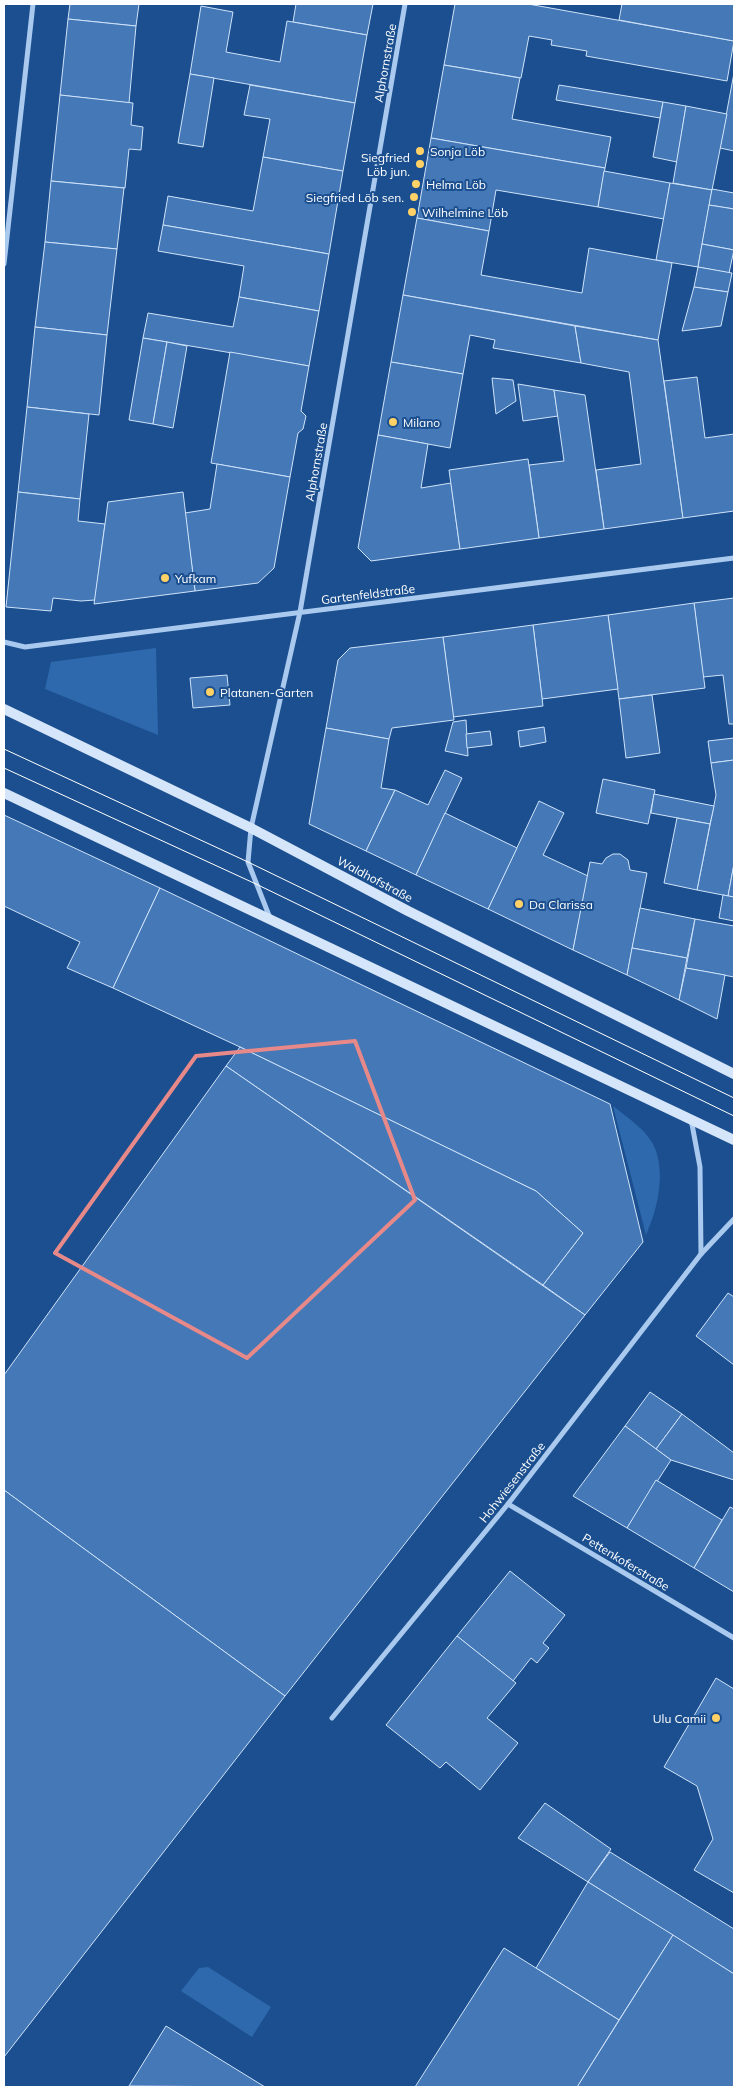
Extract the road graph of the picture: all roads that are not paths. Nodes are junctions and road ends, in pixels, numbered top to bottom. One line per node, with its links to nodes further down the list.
1 (32, 4): 3 (street)
2 (405, 4): 5 (street, Alphornstraße)
3 (4, 264)
4 (734, 558): 5 (street, Gartenfeldstraße)
5 (300, 612): 6 (street, Gartenfeldstraße); 9 (street, Alphornstraße)
6 (4, 642)
7 (4, 709): 9 (street, Waldhofstraße)
8 (4, 793): 10 (street)
9 (251, 828): 10 (street, Alphornstraße); 11 (street, Waldhofstraße)
10 (270, 919): 12 (street)
11 (734, 1074)
12 (690, 1119): 13 (street); 15 (street)
13 (734, 1140)
14 (734, 1219): 15 (street, Hohwiesenstraße)
15 (701, 1254): 16 (street, Hohwiesenstraße)
16 (508, 1504): 17 (street, Pettenkoferstraße); 18 (street, Hohwiesenstraße)
17 (734, 1638)
18 (332, 1718)

